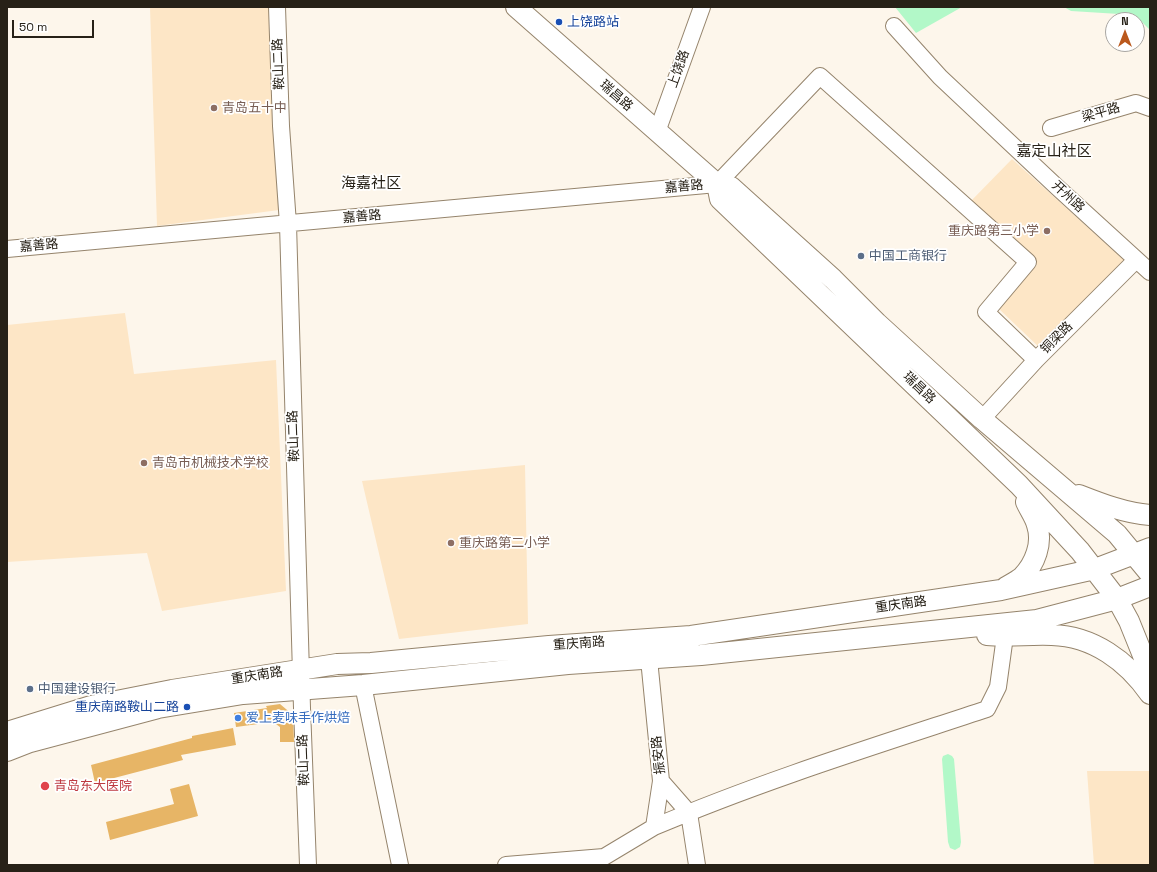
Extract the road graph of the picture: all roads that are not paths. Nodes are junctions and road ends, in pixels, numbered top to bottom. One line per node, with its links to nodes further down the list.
1 (277, 7): 9 (street, 鞍山二路)
2 (516, 7): 7 (main road, 瑞昌路)
3 (702, 7): 7 (street, 上饶路)
4 (894, 26): 11 (street, 开州路)
5 (1150, 108): 6 (street, 梁平路)
6 (1051, 128)
7 (657, 132): 8 (main road, 瑞昌路)
8 (717, 184): 9 (street, 嘉善路); 13 (street); 14 (main road, 瑞昌路); 15 (main road, 瑞昌路)
9 (288, 224): 10 (street, 嘉善路); 27 (street, 鞍山二路)
10 (7, 249)
11 (1136, 260): 12 (street, 开州路); 13 (street, 铜梁路)
12 (1150, 272)
13 (1036, 360): 14 (street, 铜梁路)
14 (982, 419): 16 (main road, 瑞昌路)
15 (1019, 485): 19 (main road, 瑞昌路); 22 (main road)
16 (1069, 492): 17 (main road); 18 (main road, 瑞昌路)
17 (1150, 515)
18 (1142, 551): 19 (main road, 重庆南路); 20 (main road, 瑞昌路)
19 (1095, 569): 22 (main road, 重庆南路); 23 (main road, 瑞昌路)
20 (1150, 574)
21 (1150, 586): 23 (main road, 重庆南路)
22 (1001, 590): 27 (main road, 重庆南路)
23 (1117, 599): 24 (main road, 重庆南路); 28 (main road, 瑞昌路)
24 (942, 630): 25 (main road); 26 (main road, 重庆南路)
25 (1005, 636): 31 (main road); 35 (street)
26 (649, 659): 29 (main road, 重庆南路); 34 (street, 振安路)
27 (301, 669): 30 (street, 鞍山二路); 32 (main road, 重庆南路)
28 (1150, 672)
29 (363, 685): 30 (main road, 重庆南路); 38 (street)
30 (302, 689): 33 (main road, 重庆南路); 37 (street, 鞍山二路)
31 (1150, 694)
32 (7, 732)
33 (7, 751)
34 (661, 781): 35 (street, 振安路); 36 (street)
35 (688, 813): 36 (street); 40 (street)
36 (654, 827): 39 (street)
37 (308, 865)
38 (400, 865)
39 (506, 865)
40 (697, 865)

